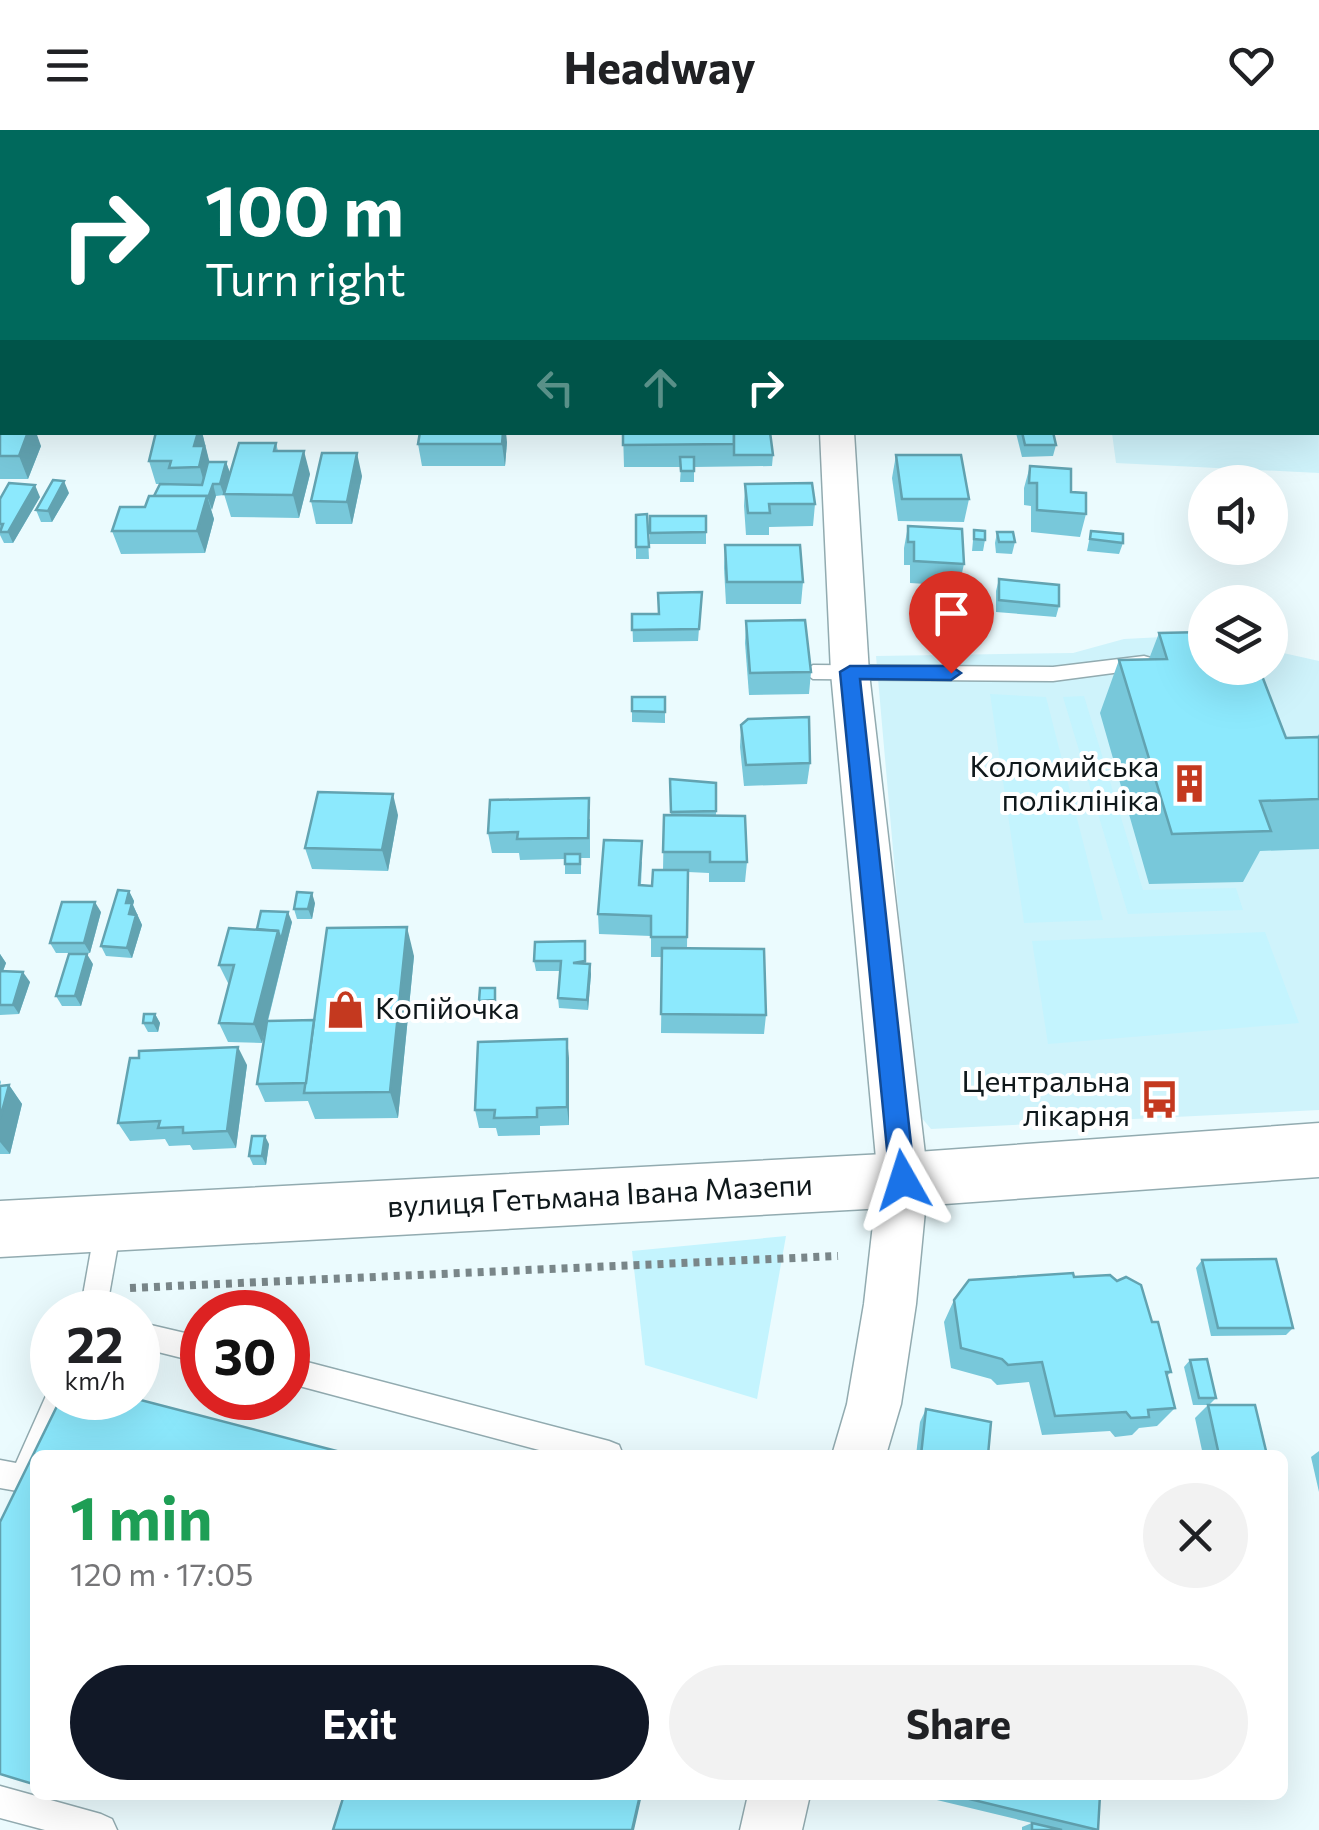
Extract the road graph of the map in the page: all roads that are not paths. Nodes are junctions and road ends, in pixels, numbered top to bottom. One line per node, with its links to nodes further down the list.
1 (837, 435): 3 (street)
2 (1145, 663): 3 (lane)
3 (831, 672): 5 (street)
4 (1319, 1150): 5 (main road, вулиця Гетьмана Івана Мазепи)
5 (903, 1180): 6 (main road, вулиця Гетьмана Івана Мазепи); 12 (street)
6 (109, 1222): 7 (main road, вулиця Гетьмана Івана Мазепи); 8 (lane)
7 (0, 1229)
8 (97, 1290)
9 (310, 1376): 11 (lane)
10 (45, 1420): 13 (lane)
11 (590, 1450)
12 (861, 1450)
13 (11, 1476): 14 (lane)
14 (8, 1509)
15 (777, 1800): 18 (street)
16 (0, 1802): 17 (lane)
17 (102, 1830)
18 (771, 1830)

